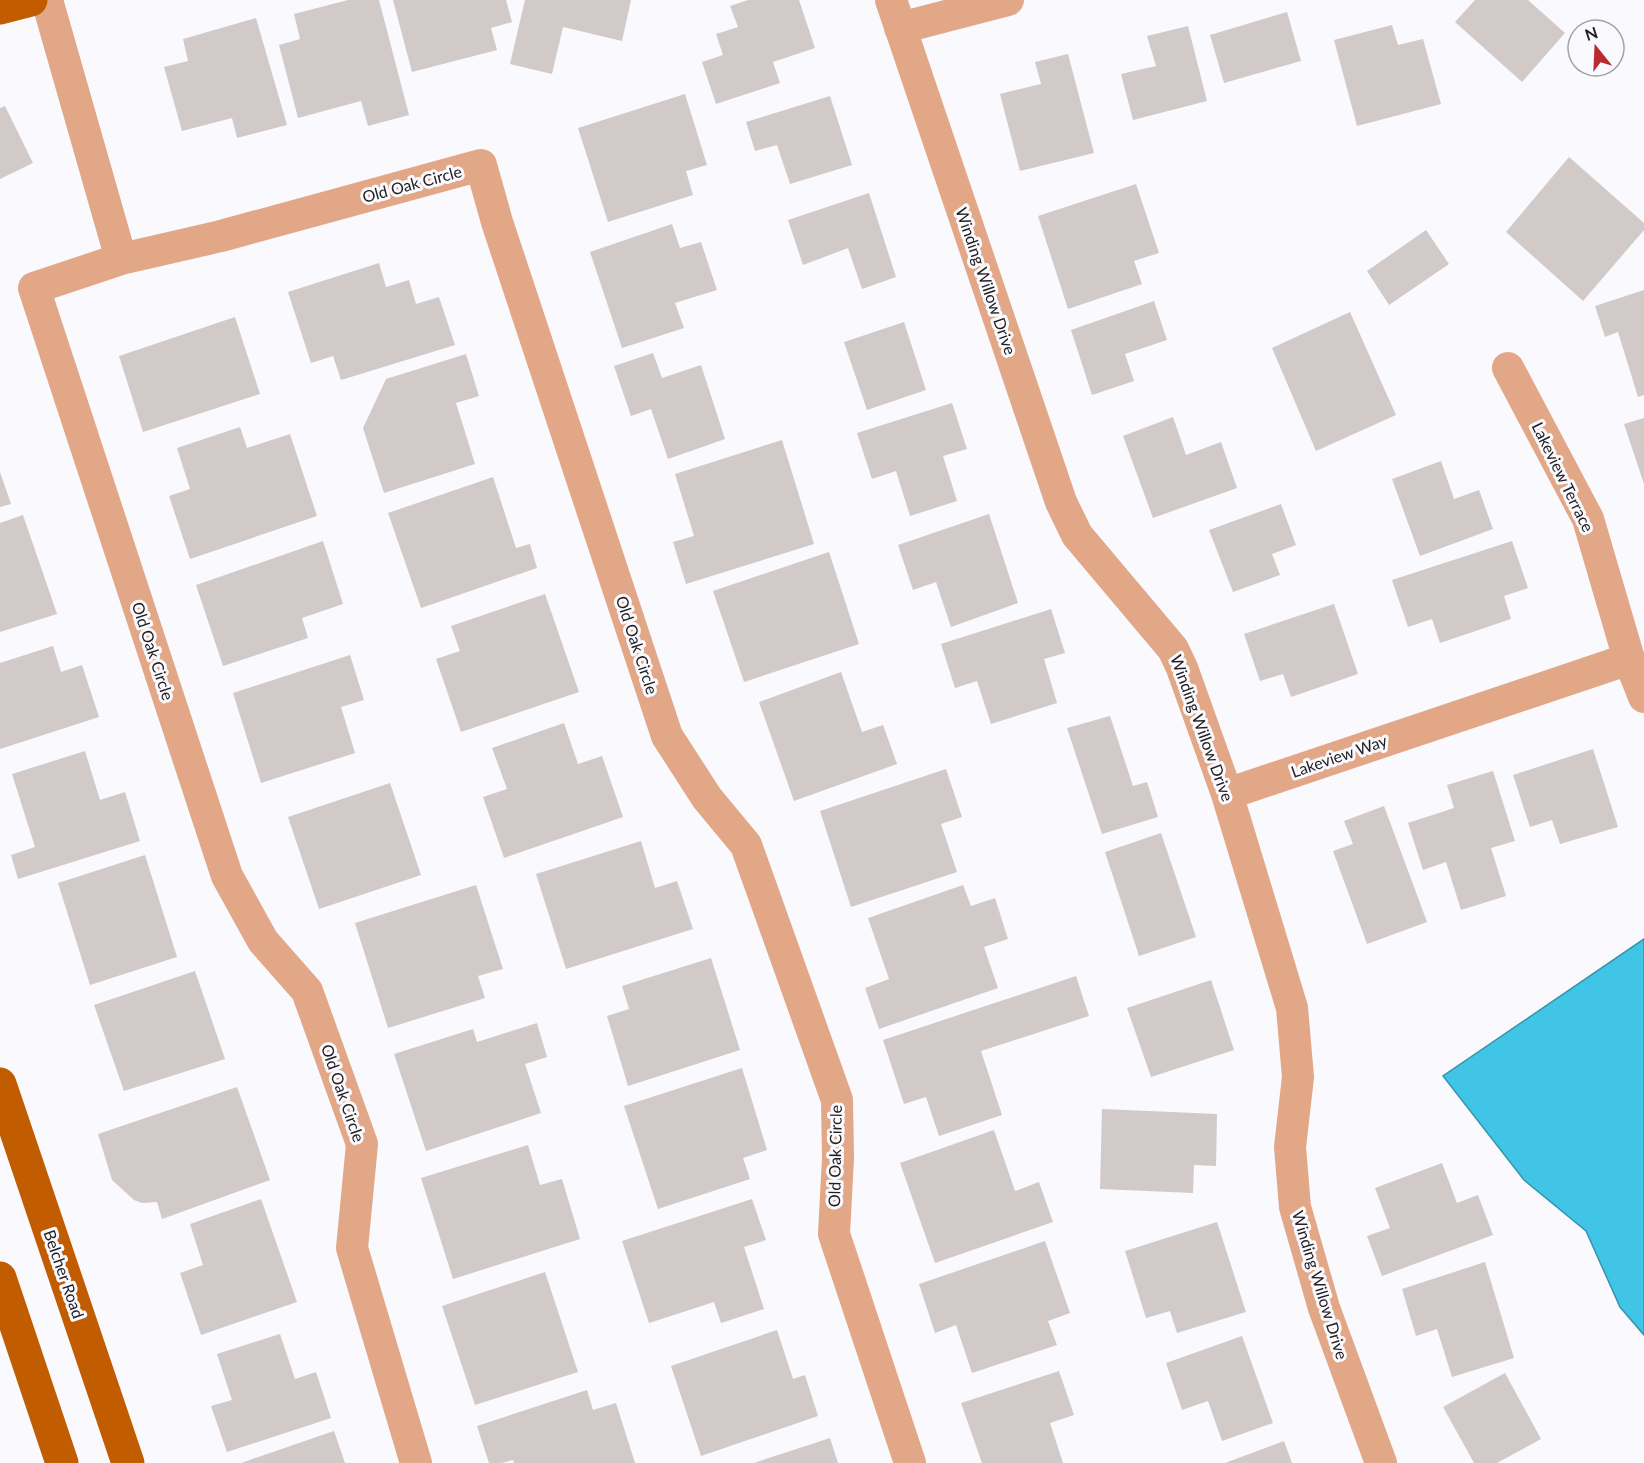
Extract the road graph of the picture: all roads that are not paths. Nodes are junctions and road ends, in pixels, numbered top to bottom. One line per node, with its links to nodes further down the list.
1 (31, 0): 4 (main road)
2 (47, 0): 6 (street)
3 (1008, 0): 5 (street)
4 (0, 8)
5 (896, 14): 10 (street, Winding Willow Drive)
6 (121, 259): 15 (street, Old Oak Circle); 16 (street, Old Oak Circle)
7 (1508, 368): 8 (street, Lakeview Terrace)
8 (1629, 659): 9 (street, Lakeview Terrace); 10 (street, Lakeview Way)
9 (1644, 697)
10 (1227, 794): 17 (street, Winding Willow Drive)
11 (0, 1084): 14 (main road, Belcher Road)
12 (0, 1278): 13 (main road)
13 (62, 1463)
14 (128, 1463)
15 (417, 1463)
16 (910, 1463)
17 (1381, 1463)

